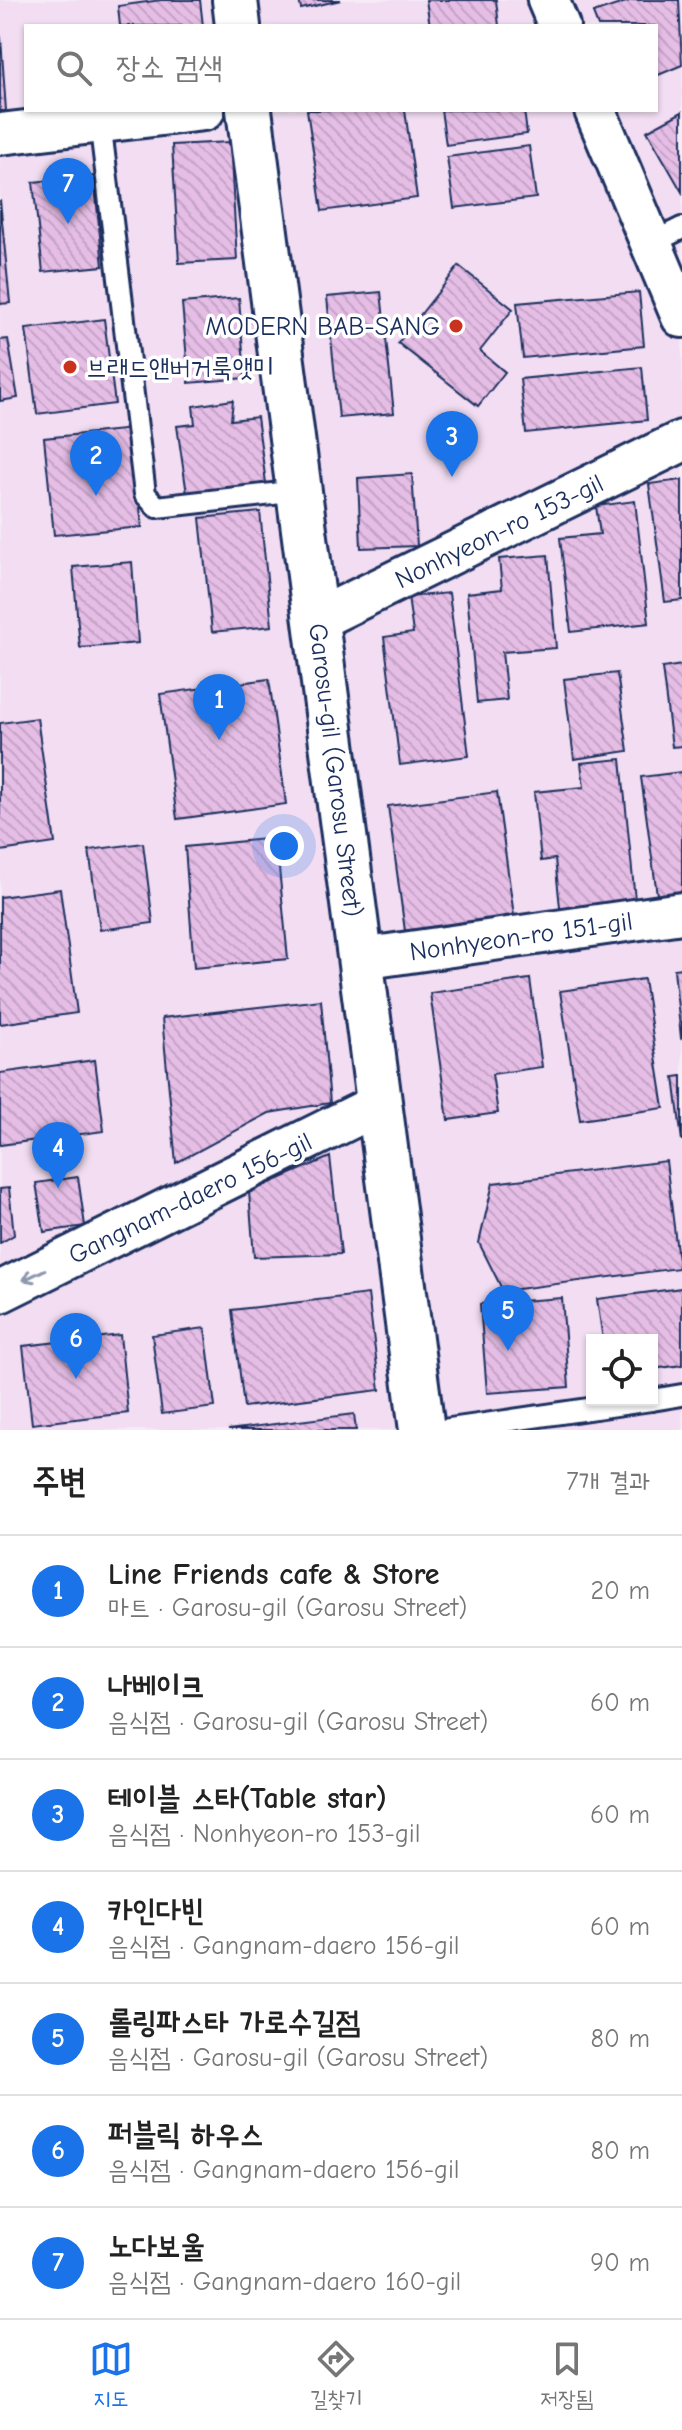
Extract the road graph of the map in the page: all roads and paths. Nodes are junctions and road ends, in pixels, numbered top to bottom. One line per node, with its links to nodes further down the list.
1 (235, 0): 3 (street)
2 (549, 0): 4 (street)
3 (238, 24)
4 (558, 24)
5 (185, 112): 8 (street)
6 (249, 112): 13 (street, Garosu-gil (Garosu Street))
7 (596, 112): 10 (street)
8 (100, 121): 9 (street); 13 (lane)
9 (0, 134)
10 (667, 236): 11 (street)
11 (682, 317)
12 (682, 441): 14 (street, Nonhyeon-ro 153-gil)
13 (299, 491): 14 (street, Garosu-gil (Garosu Street))
14 (316, 620): 16 (street, Garosu-gil (Garosu Street))
15 (682, 913): 16 (street, Nonhyeon-ro 151-gil)
16 (361, 959): 17 (street, Garosu-gil (Garosu Street))
17 (379, 1104): 18 (street, Gangnam-daero 156-gil, one-way to 18); 22 (street, Garosu-gil (Garosu Street))
18 (0, 1292)
19 (682, 1395): 20 (lane)
20 (658, 1399)
21 (609, 1406): 23 (lane)
22 (422, 1430)
23 (443, 1430)

